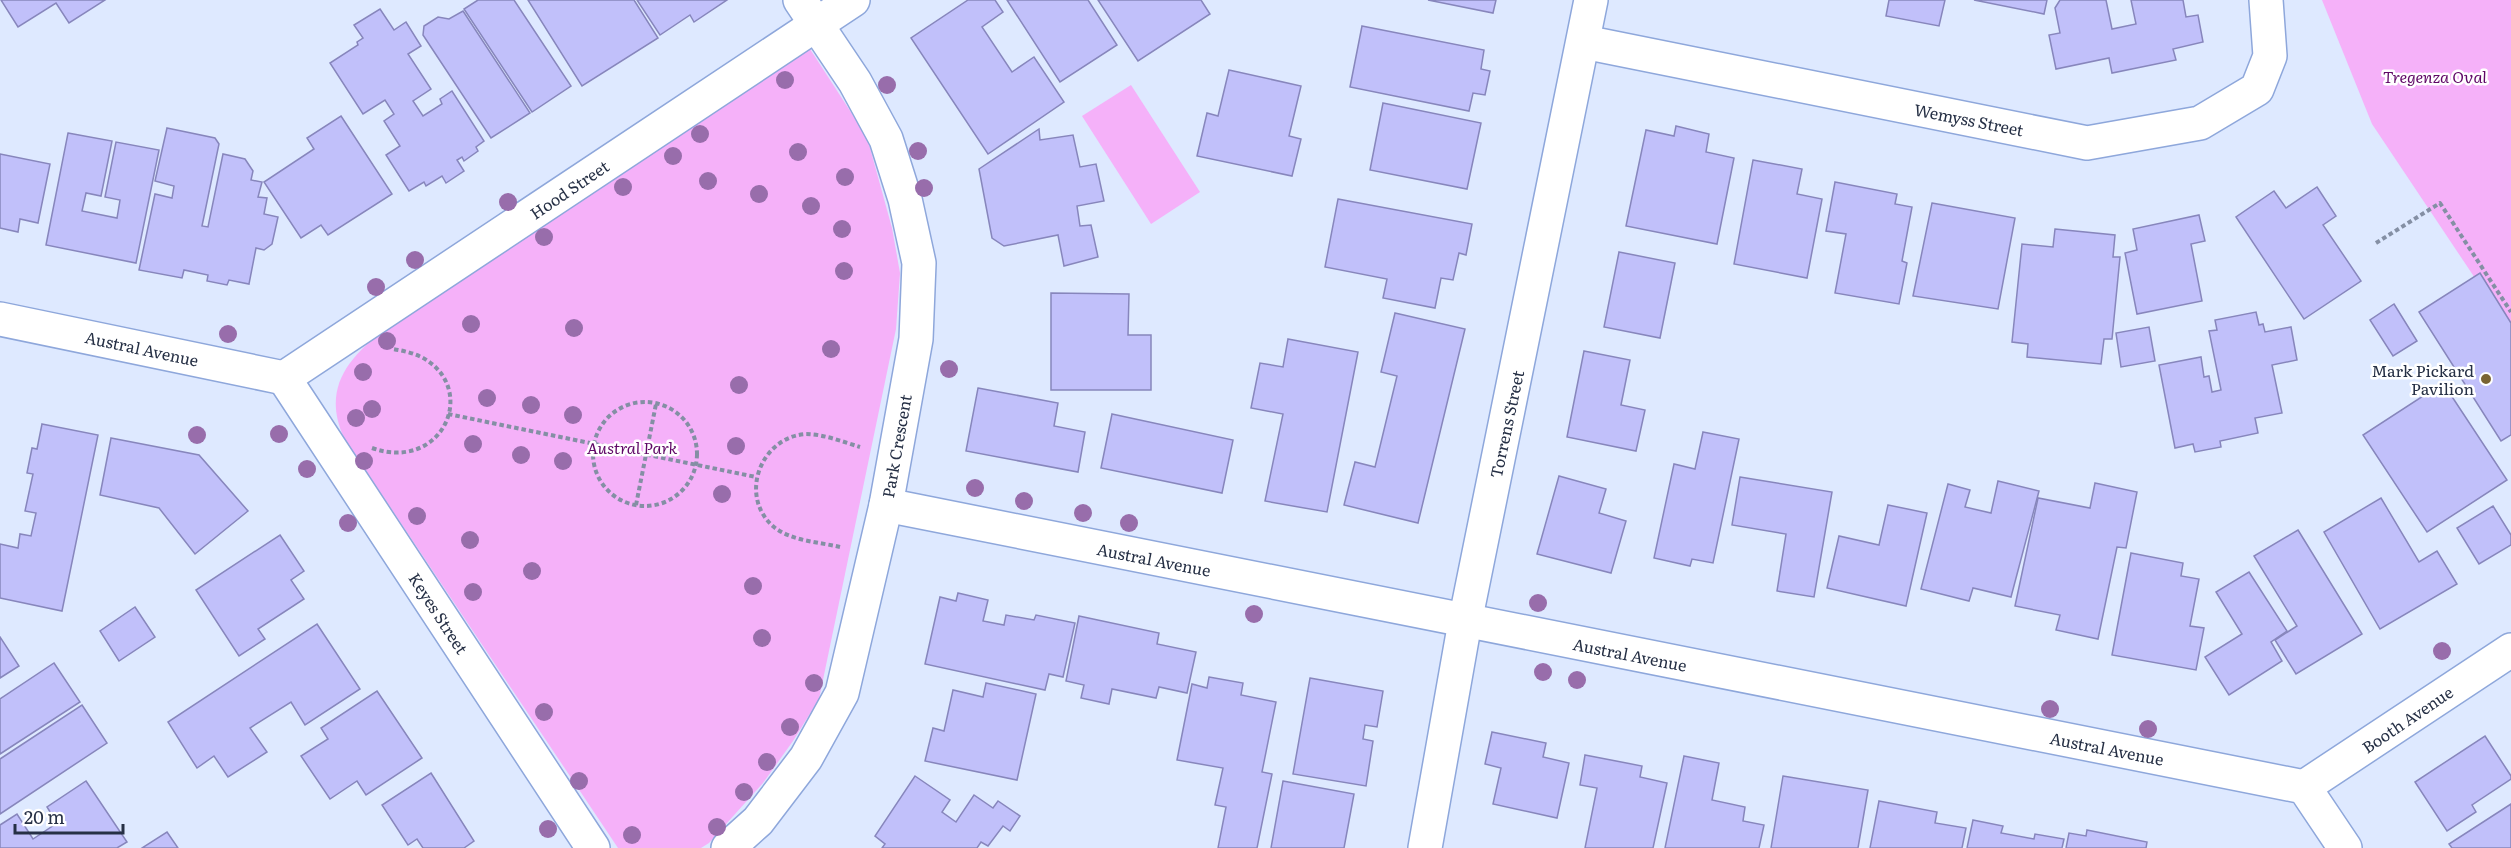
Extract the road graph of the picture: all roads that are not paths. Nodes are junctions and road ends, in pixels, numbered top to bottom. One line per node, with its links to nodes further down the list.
1 (853, 0): 4 (street, Hood Street)
2 (1592, 0): 5 (street, Torrens Street)
3 (2266, 0): 5 (street, Wemyss Street)
4 (808, 12): 7 (street, Hood Street); 8 (street, Park Crescent)
5 (1584, 42): 9 (street, Torrens Street)
6 (0, 319): 7 (street, Austral Avenue)
7 (284, 378): 12 (street, Keyes Street)
8 (886, 505): 9 (street, Austral Avenue); 13 (street, Park Crescent)
9 (1465, 622): 11 (street, Austral Avenue); 14 (street, Torrens Street)
10 (2511, 650): 11 (street, Booth Avenue)
11 (2304, 788): 15 (street)
12 (593, 848)
13 (728, 848)
14 (1425, 848)
15 (2345, 848)

